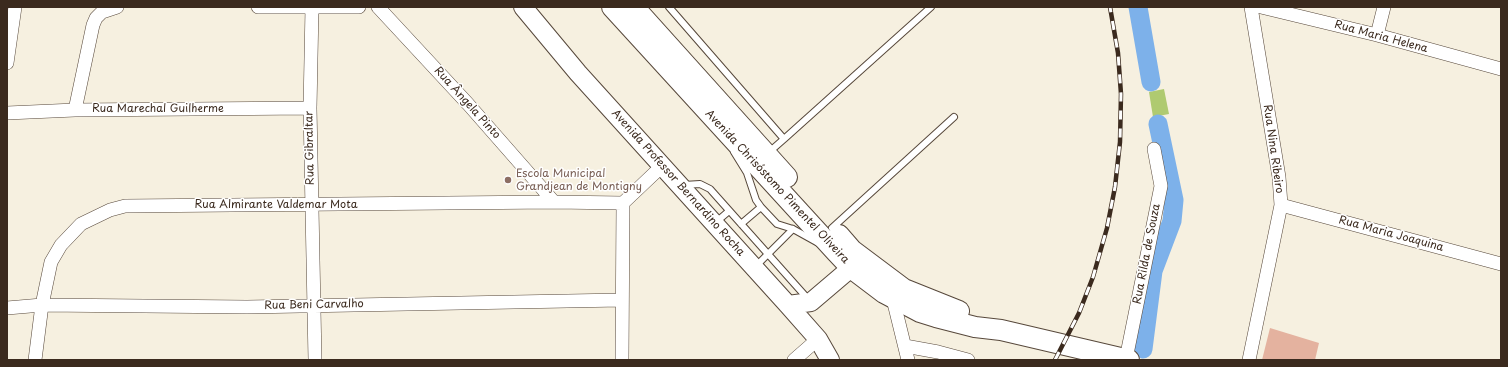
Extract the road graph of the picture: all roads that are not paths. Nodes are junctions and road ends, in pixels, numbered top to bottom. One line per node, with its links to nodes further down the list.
1 (15, 7): 15 (street)
2 (117, 7): 20 (street)
3 (258, 7): 14 (street)
4 (359, 7): 14 (street)
5 (378, 7): 29 (street, Rua Ângela Pinto)
6 (523, 7): 27 (main road, Avenida Professor Bernardino Rocha)
7 (612, 7): 23 (main road, Avenida Chrisóstomo Pimentel Oliveira)
8 (634, 7): 26 (main road, Avenida Chrisóstomo Pimentel Oliveira)
9 (669, 7): 24 (lane)
10 (931, 7): 24 (lane)
11 (1251, 7): 32 (street, Rua Nina Ribeiro)
12 (1261, 7): 16 (street, Rua Maria Helena)
13 (1384, 7): 16 (street)
14 (312, 8): 19 (street, Rua Gibraltar)
15 (10, 22): 17 (street)
16 (1377, 35): 18 (street, Rua Maria Helena)
17 (7, 63)
18 (1501, 69)
19 (310, 108): 20 (street, Rua Marechal Guilherme); 31 (street, Rua Gibraltar)
20 (75, 110): 21 (street, Rua Marechal Guilherme)
21 (7, 113)
22 (954, 117): 38 (lane)
23 (731, 137): 33 (lane); 38 (main road, Avenida Chrisóstomo Pimentel Oliveira)
24 (784, 139): 26 (lane)
25 (1154, 149): 53 (street, Rua Rilda de Souza)
26 (766, 154): 38 (main road, Avenida Chrisóstomo Pimentel Oliveira)
27 (662, 166): 28 (main road, Avenida Professor Bernardino Rocha); 30 (street)
28 (680, 186): 34 (lane); 35 (main road, Avenida Professor Bernardino Rocha)
29 (554, 202): 30 (street, Rua Almirante Valdemar Mota); 31 (street, Rua Almirante Valdemar Mota)
30 (623, 203): 44 (street)
31 (311, 205): 46 (street, Rua Almirante Valdemar Mota); 47 (street, Rua Gibraltar)
32 (1281, 205): 41 (street, Rua Maria Joaquina); 61 (street, Rua Nina Ribeiro)
33 (761, 207): 36 (lane); 37 (lane)
34 (729, 211): 35 (lane); 36 (lane)
35 (714, 224): 42 (main road, Avenida Professor Bernardino Rocha)
36 (741, 224): 39 (lane)
37 (793, 229): 38 (lane); 39 (lane)
38 (831, 237): 40 (main road, Avenida Chrisóstomo Pimentel Oliveira)
39 (768, 255): 42 (lane); 45 (lane)
40 (852, 258): 43 (main road, Avenida Chrisóstomo Pimentel Oliveira); 45 (main road); 50 (main road, Avenida Chrisóstomo Pimentel Oliveira)
41 (1501, 264)
42 (754, 267): 48 (main road, Avenida Professor Bernardino Rocha)
43 (894, 299): 50 (main road, Avenida Chrisóstomo Pimentel Oliveira); 52 (street)
44 (621, 300): 47 (street, Rua Beni Carvalho); 56 (street)
45 (811, 302): 48 (main road); 51 (main road)
46 (42, 305): 47 (street, Rua Beni Carvalho); 49 (street, Rua Beni Carvalho); 54 (street, Rua Almirante Valdemar Mota)
47 (314, 305): 55 (street, Rua Gibraltar)
48 (788, 305): 51 (main road, Avenida Professor Bernardino Rocha)
49 (7, 308)
50 (1001, 330): 53 (main road)
51 (812, 333): 57 (street); 58 (main road, Avenida Professor Bernardino Rocha)
52 (905, 346): 59 (street); 60 (street)
53 (1121, 359)
54 (35, 360)
55 (315, 360)
56 (622, 360)
57 (794, 360)
58 (830, 360)
59 (908, 360)
60 (968, 360)
61 (1249, 360)

